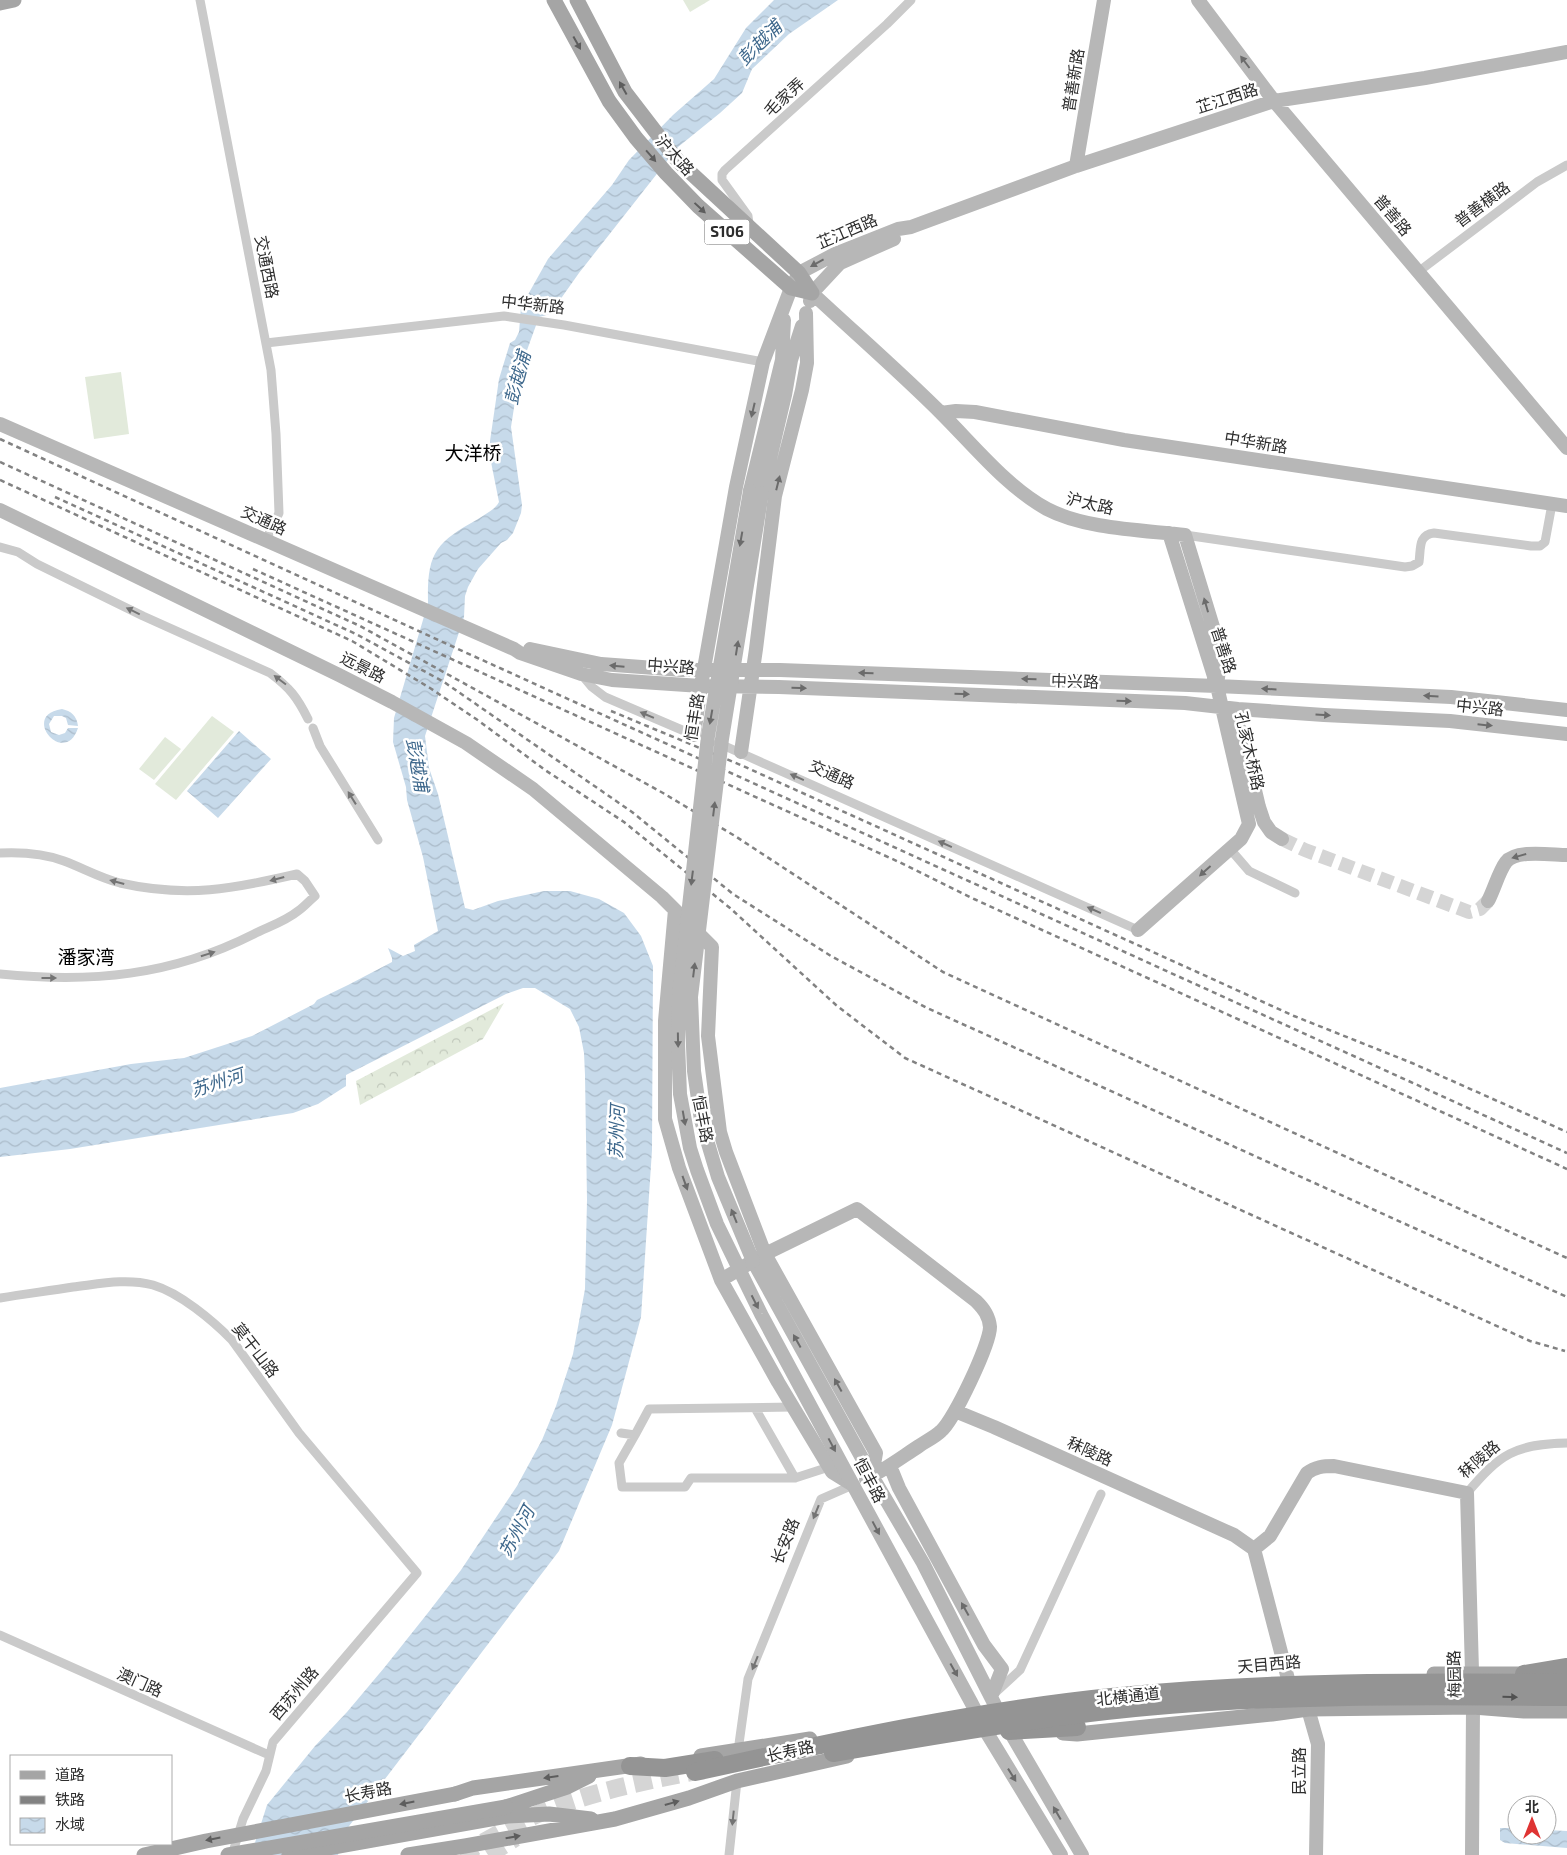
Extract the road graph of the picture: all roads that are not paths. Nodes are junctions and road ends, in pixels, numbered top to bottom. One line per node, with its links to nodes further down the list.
1 (14, 0): 9 (main road)
2 (200, 0): 22 (street, 交通西路)
3 (554, 0): 18 (main road, 沪太路 / S106, one-way to 18)
4 (577, 0): 14 (main road, 沪太路 / S106, one-way to 4)
5 (911, 0): 14 (street, 毛家弄)
6 (1104, 0): 12 (street, 普善新路)
7 (1114, 0): 12 (street, 普善新路)
8 (1198, 0): 11 (street, 普善路, one-way to 8)
9 (0, 3)
10 (1567, 52): 11 (street, 芷江西路)
11 (1274, 101): 12 (street, 芷江西路); 16 (street, 普善路)
12 (1082, 164): 15 (street, 芷江西路)
13 (1567, 165): 16 (street, 普善横路)
14 (750, 227): 17 (main road, 沪太路 / S106)
15 (911, 227): 17 (street, 芷江西路, one-way to 17); 19 (street, 芷江西路)
16 (1418, 272): 26 (street, 普善路)
17 (799, 274): 18 (street, 恒丰路); 19 (main road, 沪太路 / S106)
18 (791, 288): 19 (main road, 沪太路 / S106); 20 (street, 恒丰路)
19 (812, 293): 21 (street, 恒丰路); 24 (street, 沪太路)
20 (785, 306): 23 (street, 恒丰路); 27 (street, 恒丰路)
21 (806, 313): 27 (street, 恒丰路); 36 (street, 恒丰路, one-way to 21)
22 (266, 342): 23 (street, 中华新路); 33 (street, 交通西路)
23 (763, 362): 37 (street, 恒丰路, one-way to 37)
24 (941, 413): 28 (street, 中华新路); 31 (street, 沪太路)
25 (0, 424): 33 (street, 交通路)
26 (1567, 448)
27 (756, 492): 69 (street, 恒丰路, one-way to 27, bridge); 71 (street, 恒丰路, one-way to 71, bridge)
28 (1552, 504): 29 (street, 中华新路); 32 (street, 沪太路)
29 (1567, 506)
30 (0, 510): 55 (street, 远景路)
31 (1169, 533): 32 (street, 沪太路); 40 (street, 普善路)
32 (1185, 535): 40 (street, 普善路, one-way to 32)
33 (266, 540): 35 (street, 交通路)
34 (0, 547): 43 (street, one-way to 34)
35 (582, 668): 37 (street, 中兴路, one-way to 35); 38 (street, 中兴路); 46 (street, 交通路, one-way to 35)
36 (753, 670): 37 (street, 中兴路); 39 (street, 恒丰路); 40 (street, 中兴路, one-way to 36)
37 (704, 671): 38 (street, 恒丰路)
38 (701, 686): 39 (street, 中兴路); 46 (street, 恒丰路)
39 (751, 686): 41 (street, 中兴路, one-way to 41); 47 (street, 恒丰路)
40 (1217, 686): 41 (street, 孔家木桥路); 42 (street, 中兴路, one-way to 40)
41 (1222, 706): 45 (street, 中兴路, one-way to 45); 48 (street); 50 (street, 孔家木桥路)
42 (1567, 710)
43 (308, 719)
44 (313, 728): 49 (street, one-way to 44)
45 (1567, 734)
46 (694, 735): 47 (street, 交通路)
47 (741, 752): 56 (street, 交通路, one-way to 47)
48 (1282, 839)
49 (378, 840)
50 (1230, 849): 53 (street); 56 (street, one-way to 56)
51 (0, 852): 57 (street, one-way to 51)
52 (1567, 855): 54 (street, one-way to 54)
53 (1295, 893)
54 (1488, 901)
55 (675, 910): 58 (street, 远景路); 59 (street, one-way to 59)
56 (1138, 930)
57 (0, 974)
58 (764, 1254): 59 (street); 63 (street); 69 (street, 远景路, one-way to 58)
59 (720, 1280): 61 (street)
60 (0, 1298): 77 (street, 莫干山路)
61 (793, 1407): 62 (street); 68 (street)
62 (755, 1408): 65 (street); 70 (street)
63 (955, 1411): 67 (street, 长安路); 76 (street, 秣陵路)
64 (621, 1433): 65 (street)
65 (635, 1435): 70 (street)
66 (1567, 1443): 72 (street, 秣陵路)
67 (890, 1466): 69 (street, 长安路); 74 (street)
68 (829, 1468): 70 (street); 71 (street)
69 (872, 1476): 71 (street, 长安路); 75 (street, 恒丰路)
70 (795, 1478)
71 (853, 1485): 91 (street, 恒丰路, one-way to 91); 95 (street, 长安路, one-way to 95)
72 (1467, 1493): 76 (street, 秣陵路); 80 (street, 梅园路)
73 (1101, 1494): 87 (street)
74 (923, 1531): 75 (street); 87 (street, one-way to 74)
75 (909, 1541): 87 (street, 恒丰路)
76 (1254, 1549): 83 (street, 民立路)
77 (417, 1572): 94 (street, 西苏州路)
78 (0, 1635): 94 (street, 澳门路)
79 (1567, 1667): 81 (highway)
80 (1472, 1673): 81 (main road, 天目西路); 83 (main road, 天目西路); 88 (street, 梅园路)
81 (1524, 1674): 82 (main road, 天目西路)
82 (1567, 1674)
83 (1288, 1679): 87 (main road, 天目西路); 89 (street, 民立路)
84 (1567, 1683): 96 (highway, 北横通道, bridge)
85 (1567, 1697): 86 (highway, 北横通道, one-way to 85, bridge)
86 (1360, 1698): 92 (highway, bridge); 96 (highway, 北横通道, bridge)
87 (994, 1704): 91 (main road, 天目西路); 92 (street, 恒丰路)
88 (1473, 1708): 89 (main road); 90 (main road); 111 (street, 梅园路)
89 (1308, 1709): 92 (main road); 110 (street, 民立路)
90 (1567, 1711)
91 (976, 1713): 93 (street, 恒丰路); 95 (main road, 长寿路)
92 (1010, 1731): 93 (main road); 109 (street, 恒丰路, one-way to 92)
93 (987, 1733): 99 (main road, 长寿路); 108 (street, 恒丰路, one-way to 108)
94 (269, 1755): 104 (street, 西苏州路)
95 (732, 1755): 96 (highway, bridge); 97 (highway)
96 (771, 1755)
97 (630, 1766): 98 (main road, 长寿路)
98 (599, 1771): 100 (main road, 长寿路); 102 (main road, 长寿路, one-way to 102, bridge)
99 (737, 1781): 101 (main road, 长寿路, one-way to 99); 107 (street, one-way to 107)
100 (507, 1812): 101 (main road, 长寿路); 103 (main road, 长寿路, bridge); 105 (main road, 长寿路)
101 (605, 1820): 106 (main road, 长寿路, one-way to 101)
102 (144, 1855)
103 (228, 1855)
104 (232, 1855)
105 (290, 1855)
106 (408, 1855)
107 (729, 1855)
108 (1061, 1855)
109 (1082, 1855)
110 (1316, 1855)
111 (1472, 1855)

